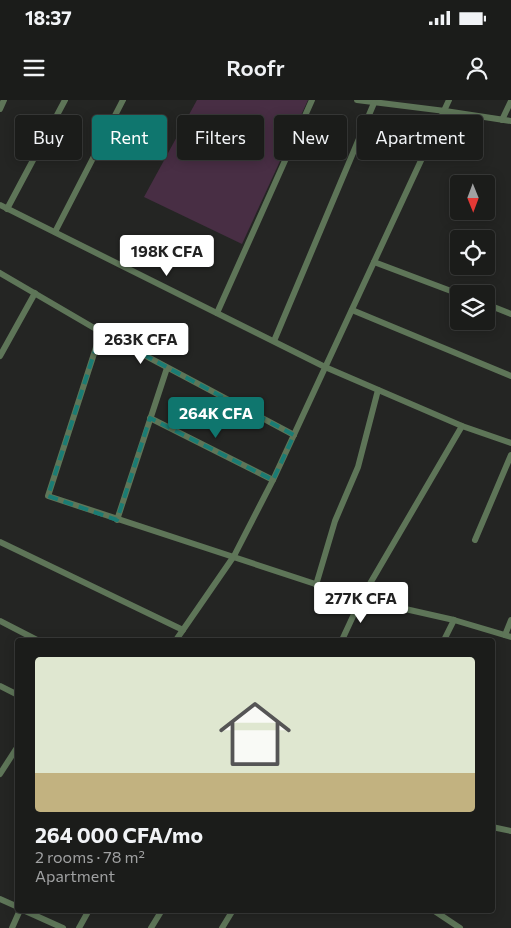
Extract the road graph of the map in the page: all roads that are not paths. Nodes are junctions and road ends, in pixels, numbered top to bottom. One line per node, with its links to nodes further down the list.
1 (4, 100): 9 (street)
2 (66, 100): 14 (street)
3 (123, 100): 15 (street)
4 (312, 100): 22 (street)
5 (361, 100): 8 (street)
6 (449, 100): 10 (street)
7 (511, 101): 11 (street)
8 (374, 103): 10 (street); 25 (street)
9 (0, 108)
10 (445, 111): 11 (street); 16 (street)
11 (502, 120): 12 (street)
12 (511, 122)
13 (0, 205): 14 (street)
14 (8, 209): 15 (street)
15 (55, 232): 22 (street)
16 (374, 262): 18 (street); 21 (street)
17 (0, 273): 19 (street)
18 (450, 291)
19 (35, 293): 24 (street); 26 (street)
20 (495, 308): 23 (street)
21 (352, 310): 28 (street); 29 (street)
22 (217, 313): 25 (street)
23 (511, 314)
24 (101, 332): 27 (street); 37 (street)
25 (274, 341): 28 (street)
26 (0, 356)
27 (167, 368): 31 (street); 33 (street)
28 (325, 368): 30 (street); 33 (street)
29 (511, 376)
30 (378, 390): 32 (street); 41 (street)
31 (150, 418): 36 (street); 37 (street)
32 (462, 426): 34 (street); 42 (street)
33 (294, 435): 36 (street)
34 (511, 443)
35 (511, 456): 38 (street)
36 (273, 480): 40 (street)
37 (117, 520): 40 (street)
38 (475, 540)
39 (0, 542): 46 (street)
40 (234, 556): 41 (street); 46 (street)
41 (316, 585): 42 (street)
42 (361, 599): 43 (street); 50 (street)
43 (454, 620): 47 (street); 51 (street)
44 (511, 620): 47 (street)
45 (1, 623): 48 (street)
46 (183, 630): 49 (street)
47 (508, 636)
48 (33, 638)
49 (177, 638)
50 (345, 638)
51 (445, 638)
52 (0, 686): 53 (street)
53 (15, 694)
54 (15, 751): 55 (street)
55 (0, 774)
56 (495, 828): 57 (street)
57 (511, 831)
58 (0, 899): 59 (street)
59 (15, 906)
60 (18, 913): 66 (street)
61 (29, 913): 67 (street)
62 (87, 913): 68 (street)
63 (160, 913): 69 (street)
64 (231, 913): 70 (street)
65 (438, 913): 71 (street)
66 (12, 928)
67 (63, 928)
68 (79, 928)
69 (151, 928)
70 (222, 928)
71 (460, 928)

